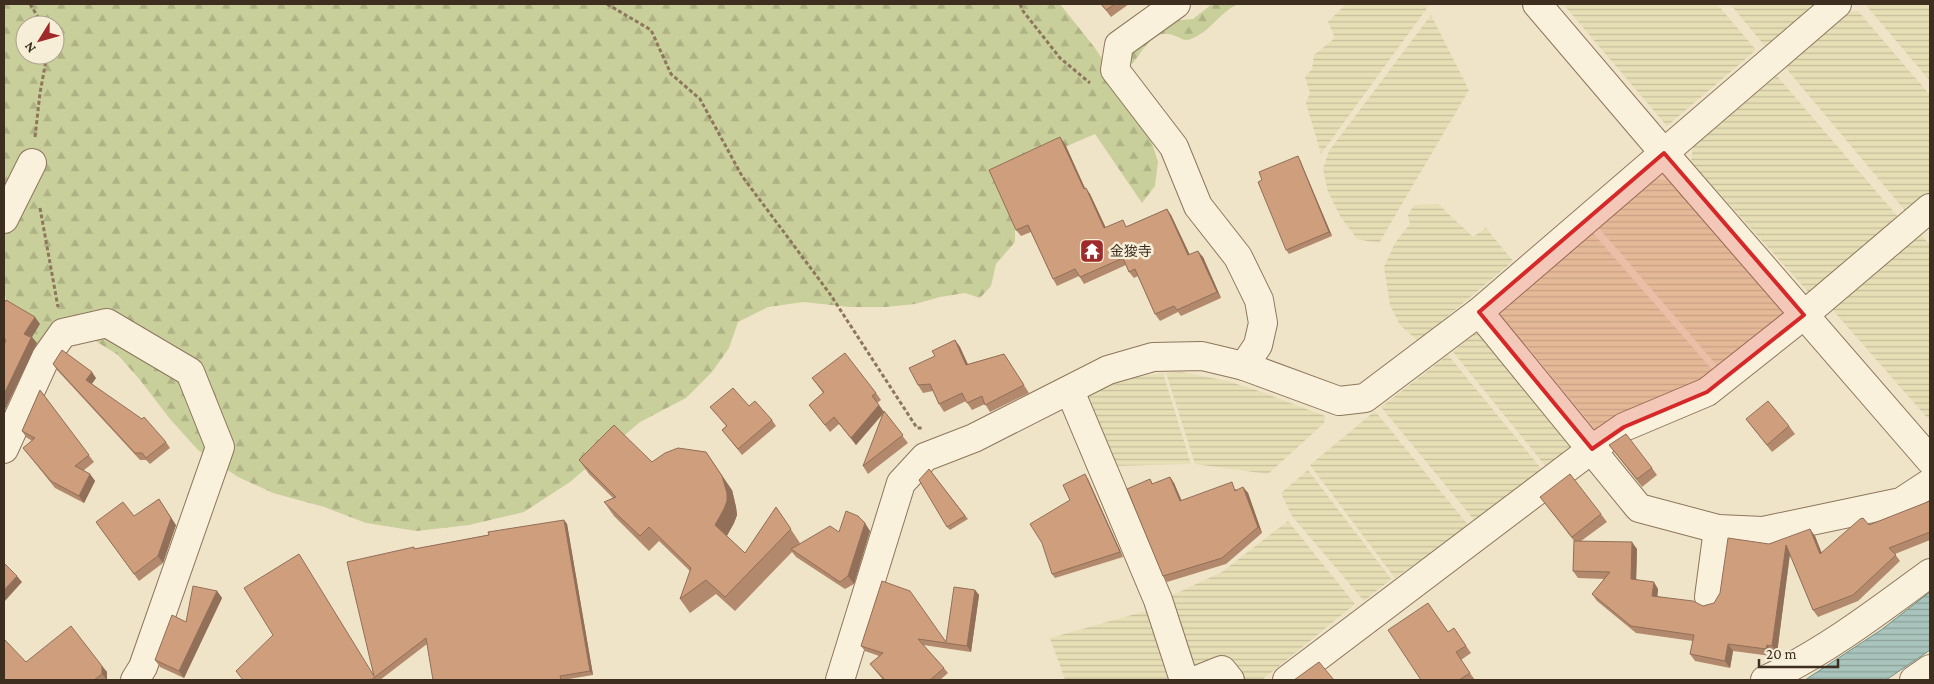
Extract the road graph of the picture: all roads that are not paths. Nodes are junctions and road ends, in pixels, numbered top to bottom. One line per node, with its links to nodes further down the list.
1 (1176, 4): 10 (street)
2 (1537, 4): 4 (street)
3 (1837, 4): 4 (street)
4 (1664, 153): 8 (street); 9 (street)
5 (32, 163): 7 (street)
6 (1930, 208): 9 (street)
7 (4, 219)
8 (1479, 312): 10 (street); 13 (street)
9 (1804, 315): 13 (street); 14 (street)
10 (1244, 366): 11 (street)
11 (1070, 391): 21 (street); 22 (street)
12 (4, 449): 20 (street)
13 (1592, 449): 16 (street); 25 (street)
14 (1930, 460)
15 (1930, 483): 16 (street)
16 (1718, 529): 18 (street)
17 (1930, 573): 26 (street)
18 (1708, 597)
19 (1930, 669): 27 (street)
20 (144, 676)
21 (840, 680)
22 (1184, 680)
23 (1197, 680): 24 (street)
24 (1230, 680)
25 (1286, 680)
26 (1765, 680)
27 (1914, 680)

